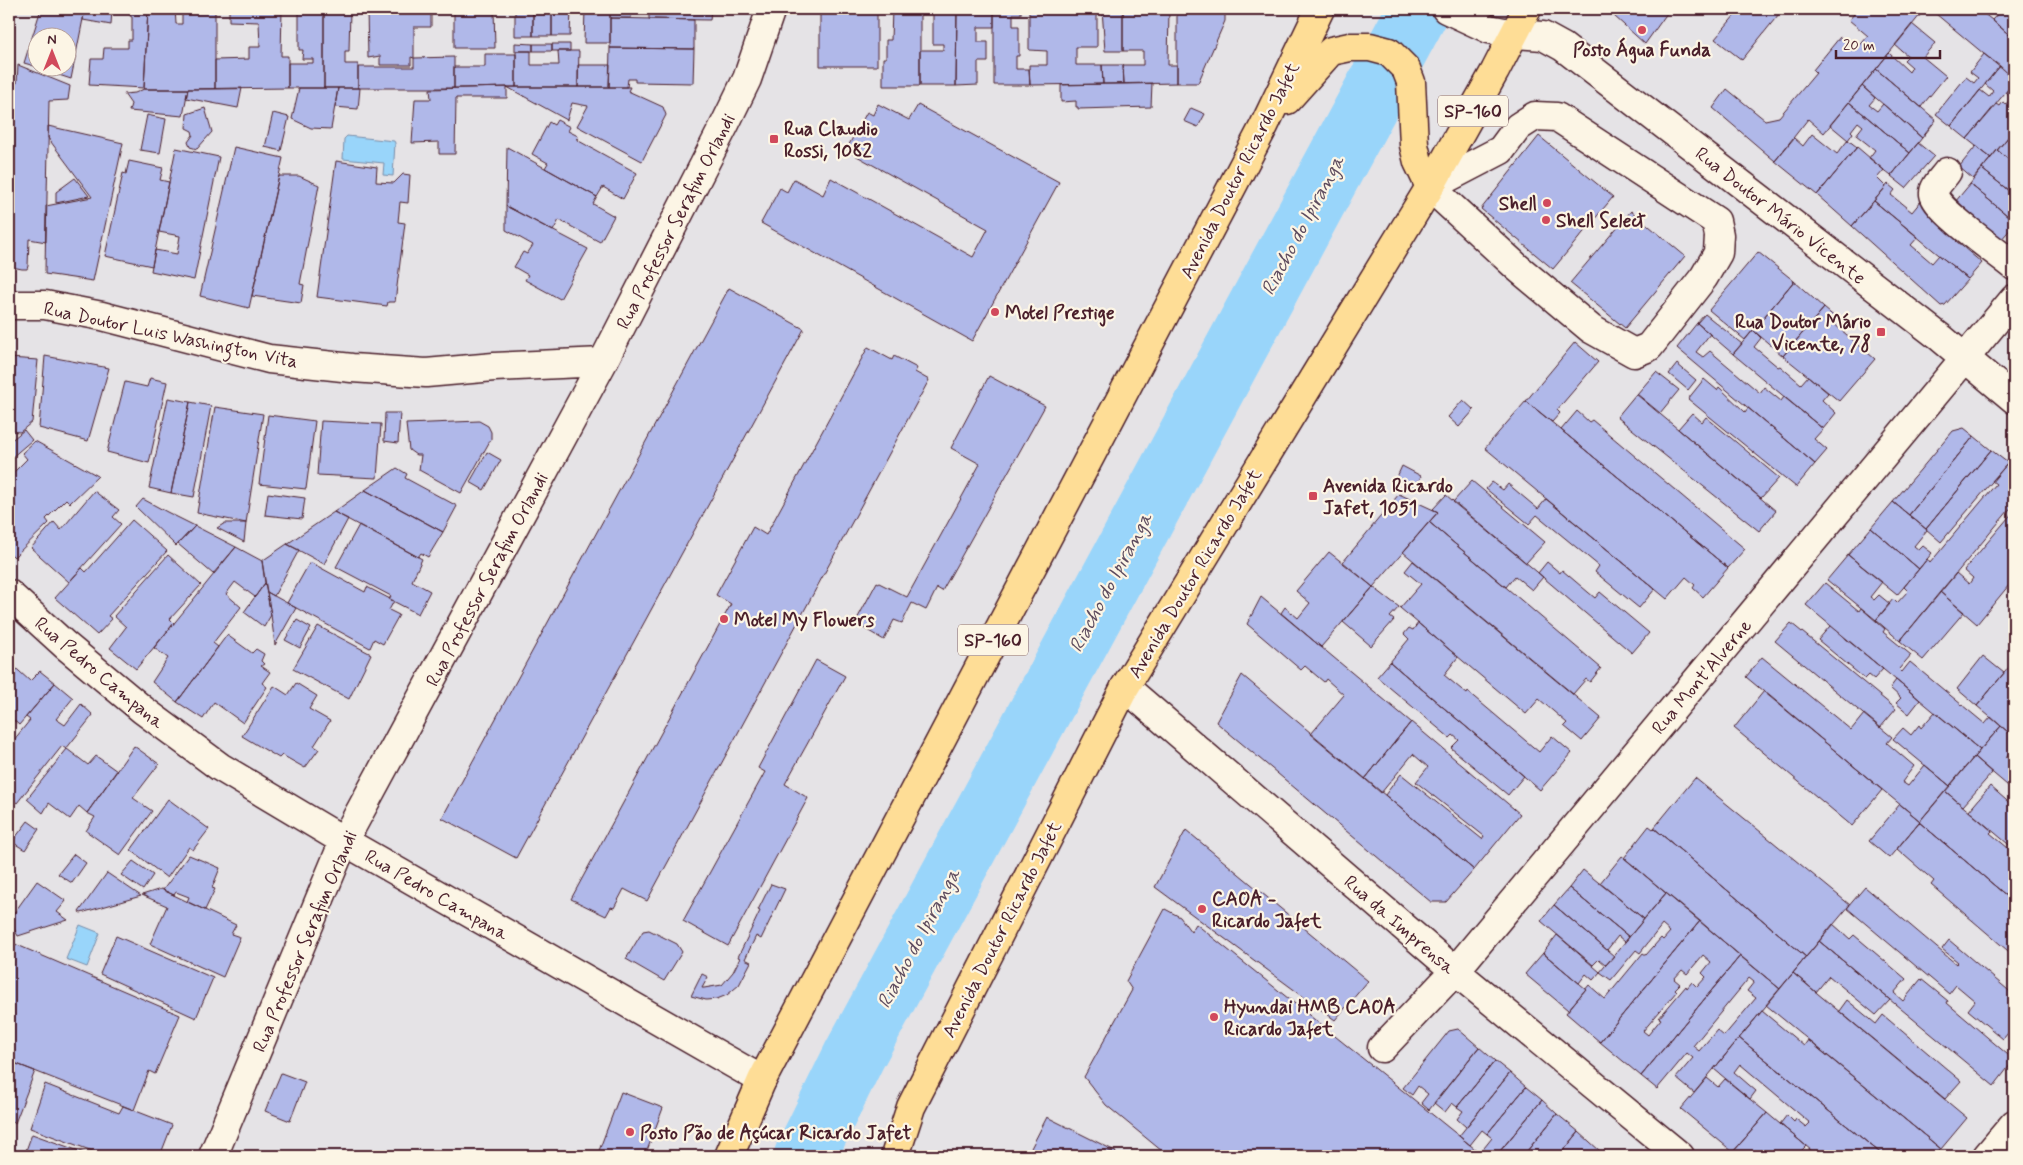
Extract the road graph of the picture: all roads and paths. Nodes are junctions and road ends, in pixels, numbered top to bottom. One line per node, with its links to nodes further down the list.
1 (771, 9): 14 (street, Rua Professor Serafim Orlandi)
2 (1320, 9): 7 (main road, Avenida Doutor Ricardo Jafet / SP-160)
3 (1446, 9): 5 (street, Rua Doutor Mário Vicente)
4 (1528, 9): 5 (main road, Avenida Doutor Ricardo Jafet / SP-160); 6 (street)
5 (1515, 34): 6 (street, Rua Doutor Mário Vicente); 9 (main road, Avenida Doutor Ricardo Jafet / SP-160)
6 (1543, 36): 13 (street, Rua Doutor Mário Vicente)
7 (1264, 126): 9 (main road); 21 (main road, Avenida Doutor Ricardo Jafet / SP-160)
8 (1947, 172): 10 (street)
9 (1430, 187): 9 (street); 17 (main road, Avenida Doutor Ricardo Jafet / SP-160)
10 (2014, 266)
11 (2014, 299): 13 (street, Rua Mont'Alverne)
12 (9, 305): 14 (street, Rua Doutor Luis Washington Vita)
13 (1965, 359): 15 (street, Rua Doutor Mário Vicente); 19 (street, Rua Mont'Alverne)
14 (603, 362): 18 (street, Rua Professor Serafim Orlandi)
15 (2014, 400)
16 (9, 594): 18 (street, Rua Pedro Campana)
17 (1125, 687): 19 (street, Rua da Imprensa); 25 (main road, Avenida Doutor Ricardo Jafet / SP-160)
18 (344, 842): 21 (street, Rua Pedro Campana); 23 (street, Rua Professor Serafim Orlandi)
19 (1454, 971): 20 (street, Rua Mont'Alverne); 26 (street, Rua da Imprensa)
20 (1382, 1048)
21 (762, 1080): 24 (main road, Avenida Doutor Ricardo Jafet / SP-160)
22 (2014, 1124): 27 (street)
23 (213, 1156)
24 (729, 1156)
25 (895, 1156)
26 (1680, 1156)
27 (1986, 1156)

